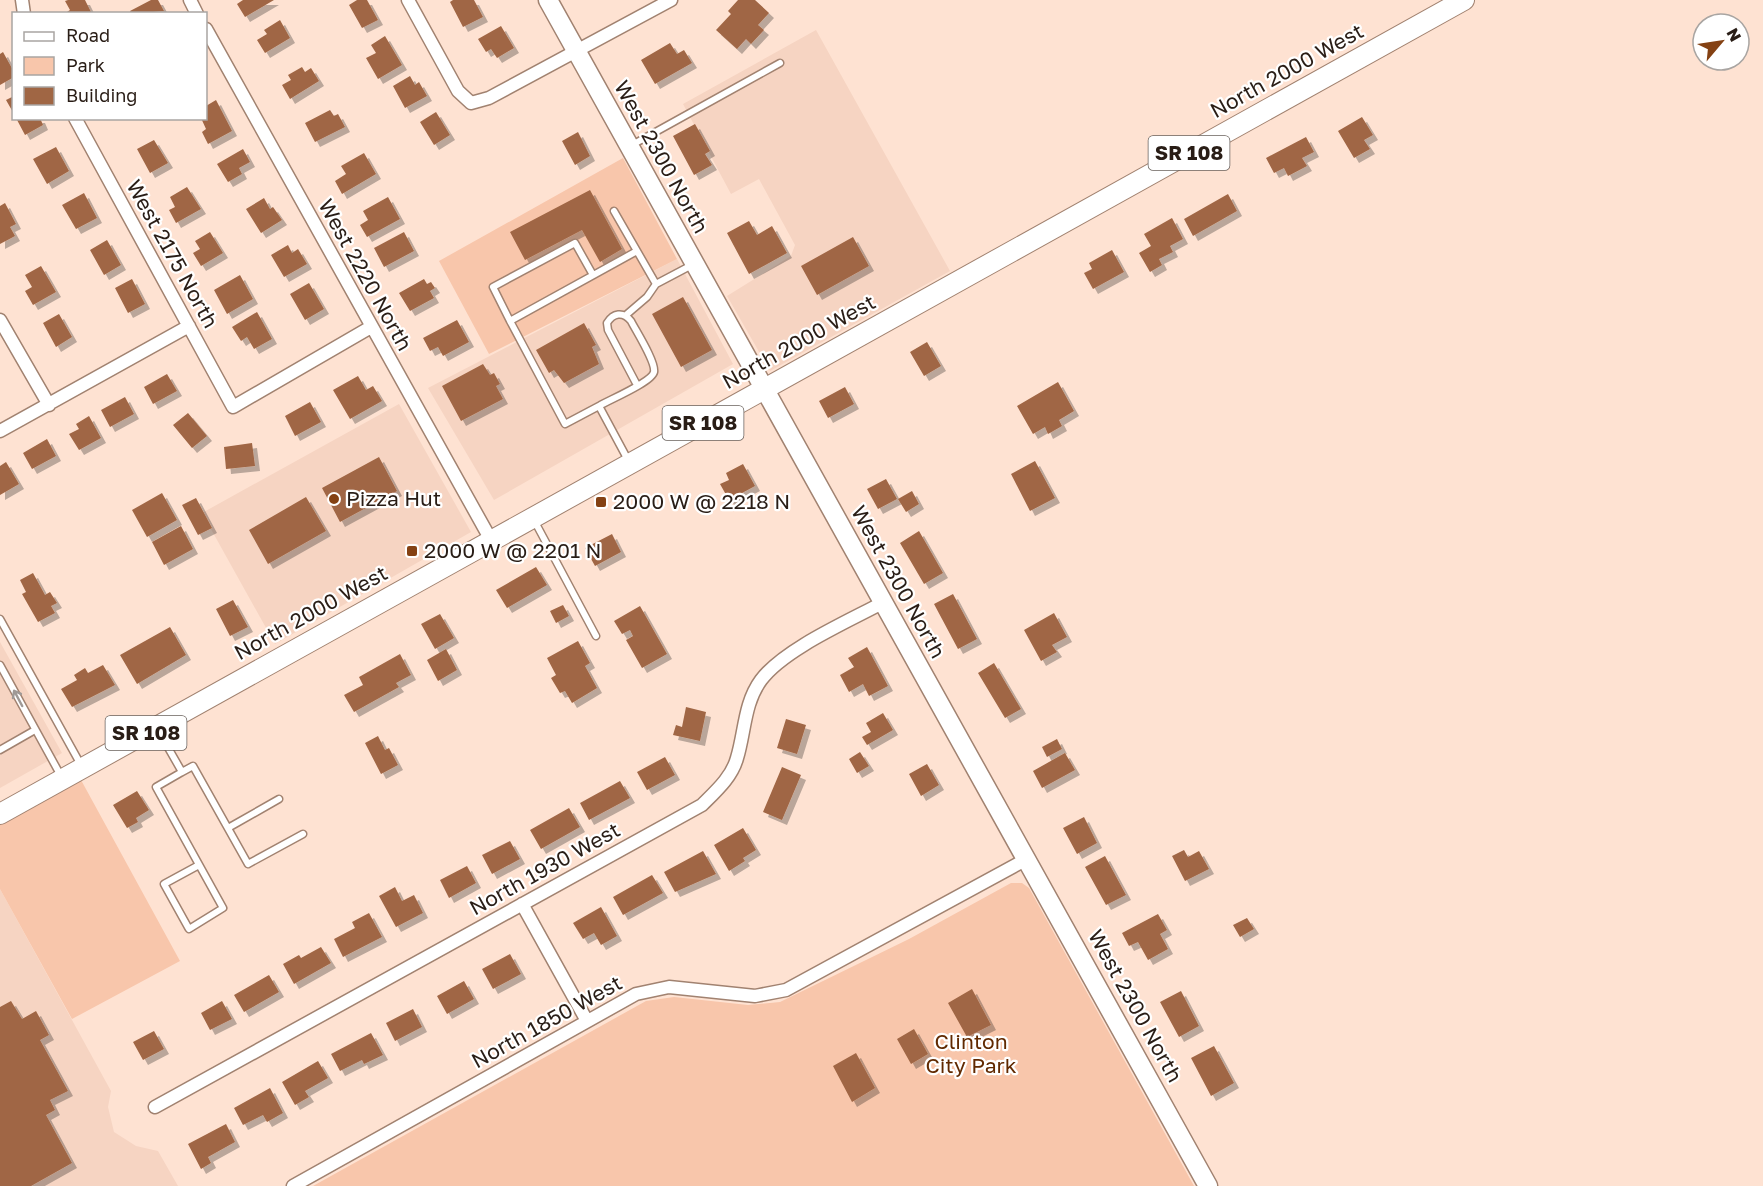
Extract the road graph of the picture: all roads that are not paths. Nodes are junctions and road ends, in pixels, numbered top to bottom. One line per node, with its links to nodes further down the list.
1 (408, 0): 6 (street)
2 (548, 0): 6 (street, West 2300 North)
3 (671, 0): 6 (street)
4 (1454, 2): 21 (main road, North 2000 West / SR 108)
5 (207, 31): 19 (street, West 2220 North)
6 (576, 51): 9 (street, West 2300 North)
7 (780, 63): 9 (lane)
8 (76, 120): 18 (street, West 2175 North)
9 (629, 147): 12 (street, West 2300 North)
10 (614, 211): 11 (lane)
11 (637, 251): 13 (lane); 14 (lane)
12 (695, 263): 14 (lane); 21 (street, West 2300 North)
13 (593, 275): 17 (lane); 17 (lane)
14 (656, 284): 15 (lane)
15 (626, 315): 20 (lane); 20 (lane)
16 (0, 320): 22 (street)
17 (510, 321): 23 (lane)
18 (189, 326): 19 (street, West 2175 North); 22 (street)
19 (371, 327): 27 (street, West 2220 North)
20 (637, 385): 23 (lane)
21 (765, 388): 25 (main road, North 2000 West / SR 108); 28 (street, West 2300 North)
22 (49, 405): 24 (street)
23 (599, 405): 25 (lane)
24 (0, 431)
25 (630, 463): 26 (main road, North 2000 West / SR 108)
26 (532, 518): 27 (main road, North 2000 West / SR 108); 30 (lane)
27 (491, 540): 32 (main road, North 2000 West / SR 108)
28 (884, 602): 42 (street, West 2300 North); 44 (street, North 1930 West)
29 (0, 619): 35 (lane)
30 (596, 636)
31 (0, 665): 33 (lane, one-way to 31)
32 (157, 727): 35 (main road, North 2000 West / SR 108); 36 (lane)
33 (35, 730): 34 (lane); 37 (lane)
34 (0, 750)
35 (83, 768): 37 (main road, North 2000 West / SR 108)
36 (182, 772): 40 (lane); 43 (lane)
37 (62, 780): 39 (main road, North 2000 West / SR 108)
38 (279, 799): 40 (lane)
39 (0, 814)
40 (228, 828): 41 (lane)
41 (303, 834)
42 (1027, 859): 45 (street, North 1850 West); 48 (street, West 2300 North)
43 (199, 865): 43 (lane)
44 (522, 904): 45 (street); 46 (street, North 1930 West)
45 (587, 1021): 47 (street, North 1850 West)
46 (155, 1107)
47 (293, 1186)
48 (1208, 1186)

